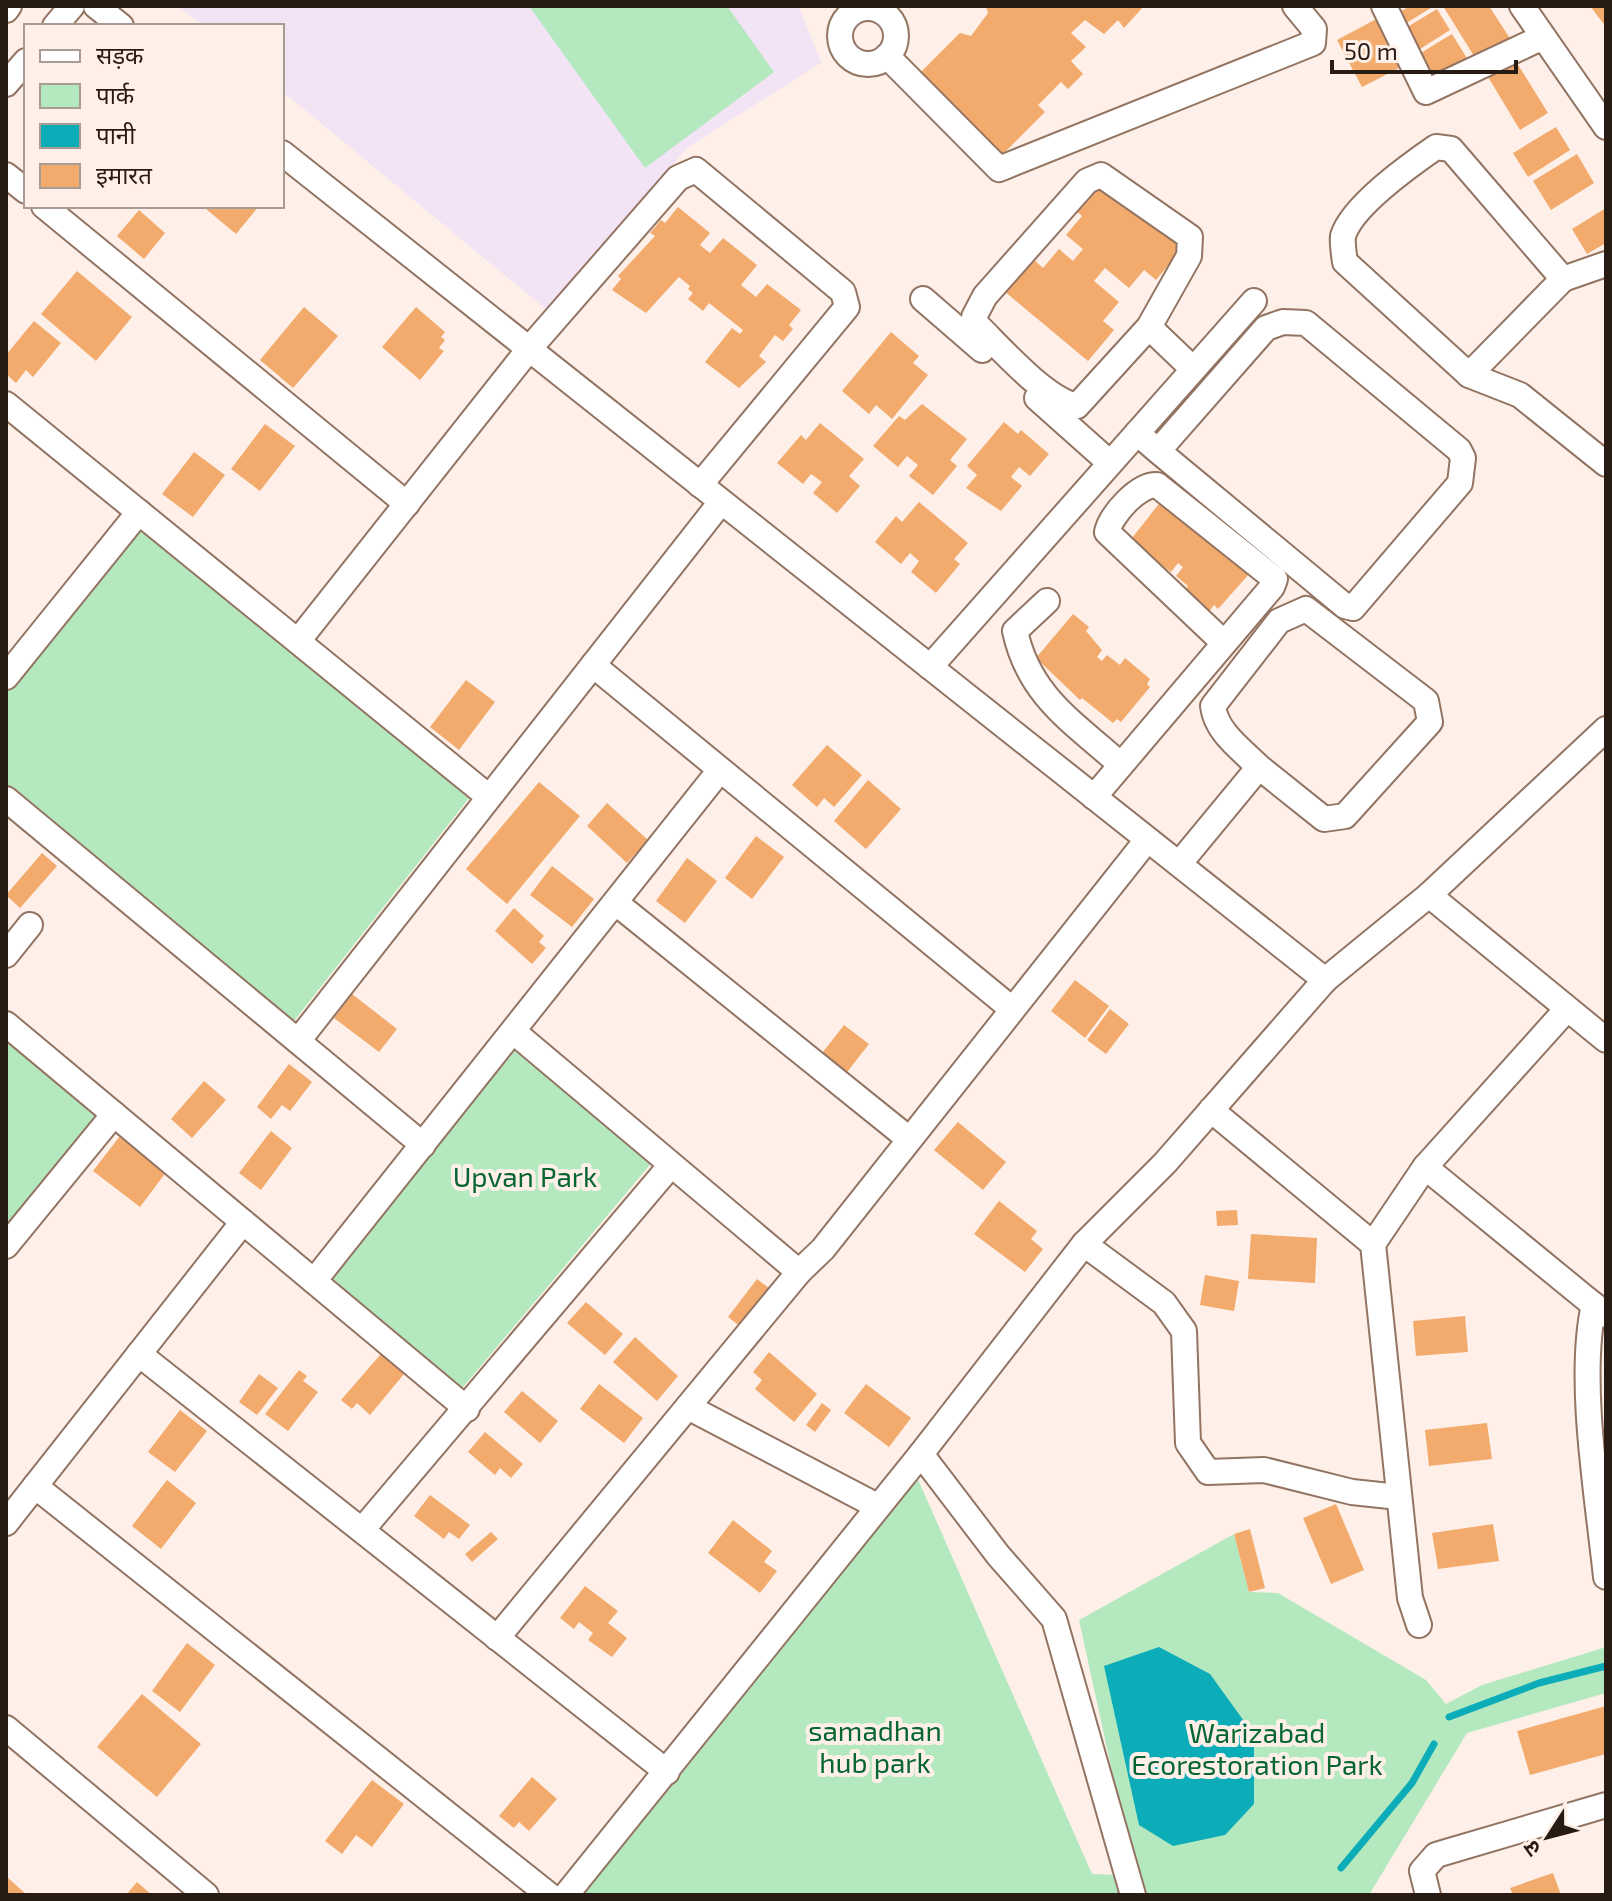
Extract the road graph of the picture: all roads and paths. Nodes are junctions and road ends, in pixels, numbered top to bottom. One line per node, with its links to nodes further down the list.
1 (72, 6): 7 (street)
2 (96, 6): 8 (street)
3 (1295, 6): 10 (street)
4 (1384, 6): 9 (street)
5 (1522, 6): 9 (street)
6 (892, 11): 10 (street); 10 (street)
7 (57, 24)
8 (118, 24)
9 (1543, 37): 13 (street)
10 (887, 56)
11 (24, 63): 12 (street)
12 (6, 84)
13 (1606, 127)
14 (284, 155): 23 (street)
15 (6, 175): 16 (street)
16 (24, 189)
17 (46, 208): 33 (street)
18 (1606, 264): 19 (street)
19 (1563, 279): 25 (street); 25 (street)
20 (923, 299): 29 (street)
21 (1254, 301): 24 (street)
22 (1149, 327): 22 (street); 24 (street)
23 (529, 349): 31 (street); 31 (street); 33 (street)
24 (1193, 369): 27 (street)
25 (1469, 375): 30 (street)
26 (6, 405): 34 (street)
27 (1137, 433): 28 (street); 29 (street)
28 (1158, 451): 28 (street)
29 (1110, 463): 39 (street)
30 (1606, 464)
31 (700, 485): 32 (street)
32 (721, 502): 38 (street); 39 (street)
33 (407, 504): 36 (street)
34 (139, 512): 36 (street); 40 (street)
35 (1047, 601): 42 (street)
36 (298, 641): 45 (street)
37 (1223, 642): 37 (street); 42 (street)
38 (593, 665): 44 (street); 45 (street)
39 (930, 667): 46 (street)
40 (6, 677)
41 (1606, 729): 50 (street)
42 (1120, 764): 46 (street)
43 (1259, 767): 43 (street); 49 (street)
44 (720, 770): 51 (street); 55 (street)
45 (489, 797): 60 (street)
46 (1094, 797): 48 (street)
47 (6, 799): 60 (street)
48 (1147, 840): 49 (street); 55 (street)
49 (1179, 864): 54 (street)
50 (1429, 895): 54 (street); 56 (street)
51 (616, 903): 58 (street); 63 (street)
52 (30, 925): 53 (street)
53 (6, 955)
54 (1325, 980): 61 (street)
55 (1012, 1009): 63 (street)
56 (1567, 1009): 59 (street); 66 (street)
57 (6, 1024): 62 (street)
58 (514, 1032): 64 (street); 65 (street)
59 (1606, 1040)
60 (298, 1041): 64 (street)
61 (1211, 1110): 68 (street); 69 (street)
62 (114, 1114): 67 (street); 70 (street)
63 (909, 1139): 71 (street)
64 (423, 1145): 72 (street)
65 (671, 1165): 71 (street); 76 (street)
66 (1425, 1167): 69 (street); 73 (street)
67 (243, 1222): 72 (street); 74 (street)
68 (1084, 1244): 77 (street); 79 (street)
69 (1373, 1244): 79 (street)
70 (6, 1246)
71 (799, 1272): 75 (street)
72 (314, 1281): 76 (street)
73 (1600, 1310): 83 (street)
74 (139, 1354): 78 (street); 82 (street)
75 (688, 1407): 80 (street); 85 (street)
76 (467, 1409): 82 (street)
77 (921, 1454): 80 (street); 92 (street)
78 (35, 1486): 81 (street); 90 (street)
79 (1399, 1497): 84 (street)
80 (877, 1506): 87 (street)
81 (6, 1523)
82 (362, 1530): 85 (street)
83 (1606, 1577)
84 (1419, 1625)
85 (497, 1638): 87 (street)
86 (6, 1728): 89 (street)
87 (667, 1772): 91 (street)
88 (1605, 1808): 93 (street)
89 (206, 1895)
90 (549, 1895)
91 (566, 1895)
92 (1133, 1895)
93 (1428, 1895)

